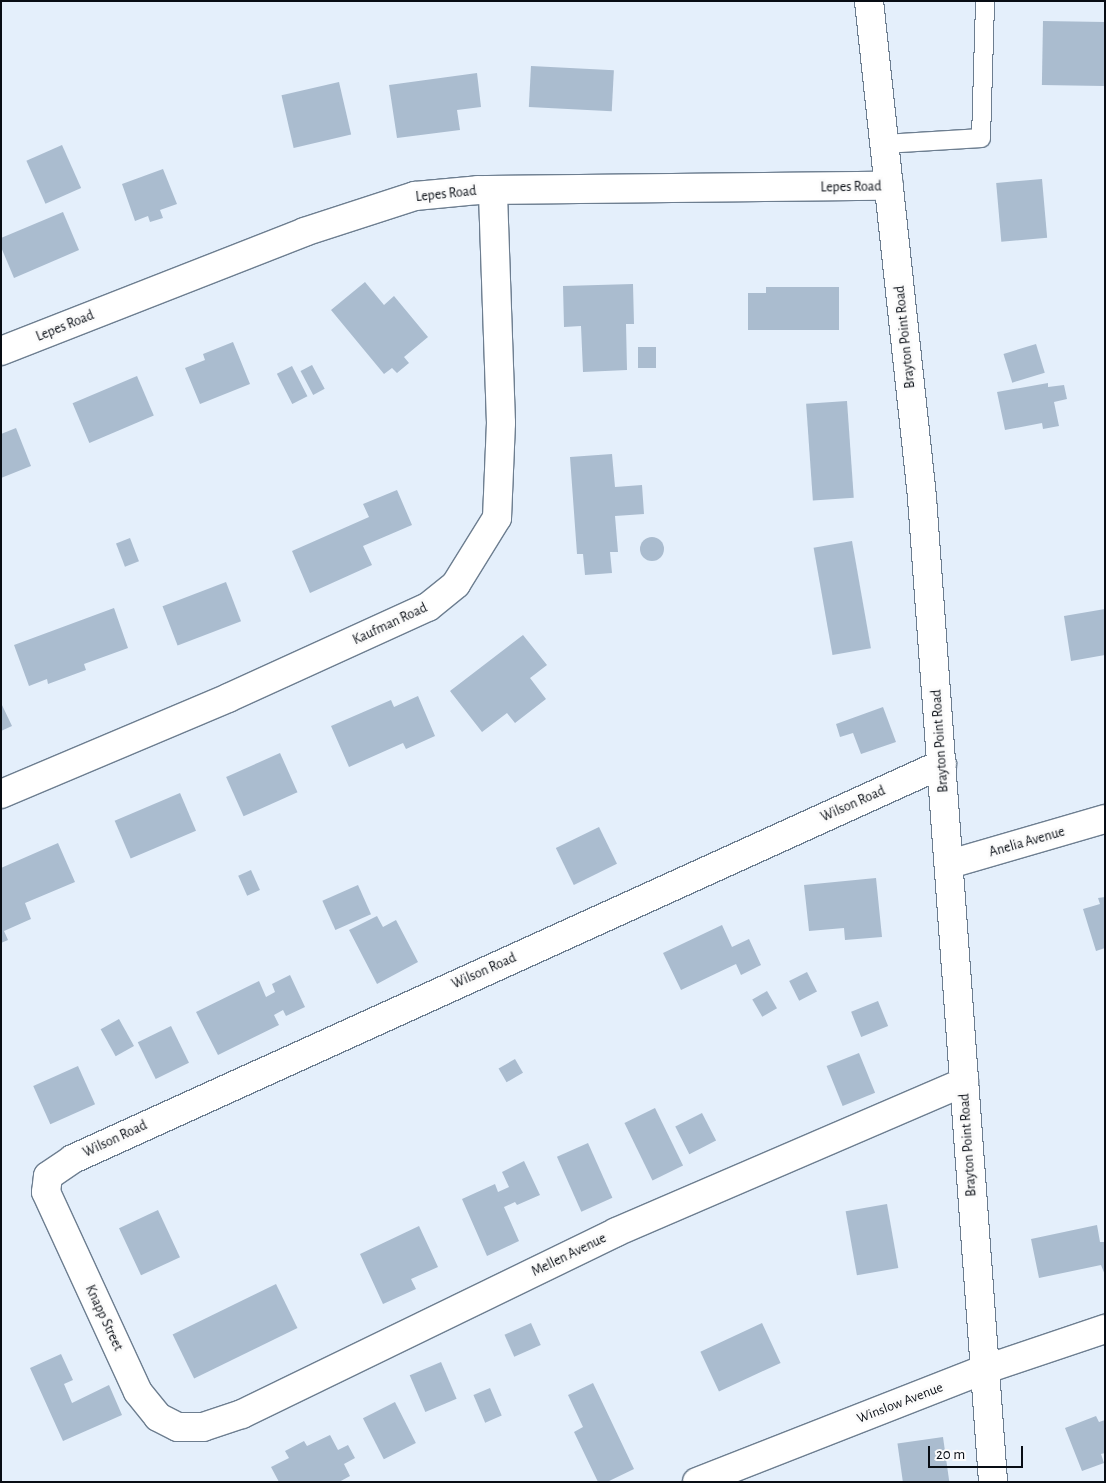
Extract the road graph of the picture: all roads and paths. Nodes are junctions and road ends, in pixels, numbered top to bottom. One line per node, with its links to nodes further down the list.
1 (869, 1): 3 (street, Brayton Point Road)
2 (985, 1): 3 (lane)
3 (885, 144): 4 (street, Brayton Point Road)
4 (890, 186): 5 (street, Lepes Road); 7 (street, Brayton Point Road)
5 (492, 190): 6 (street, Lepes Road); 8 (street, Kaufman Road)
6 (1, 351)
7 (942, 764): 10 (street, Brayton Point Road); 12 (street, Wilson Road)
8 (1, 794)
9 (1105, 819): 10 (street, Anelia Avenue)
10 (950, 864): 11 (street, Brayton Point Road)
11 (964, 1082): 14 (street, Brayton Point Road); 15 (street, Mellen Avenue)
12 (47, 1196): 15 (street, Knapp Street)
13 (1105, 1329): 14 (street, Winslow Avenue)
14 (983, 1370): 16 (street, Winslow Avenue); 17 (street, Brayton Point Road)
15 (177, 1427)
16 (697, 1482)
17 (993, 1482)

